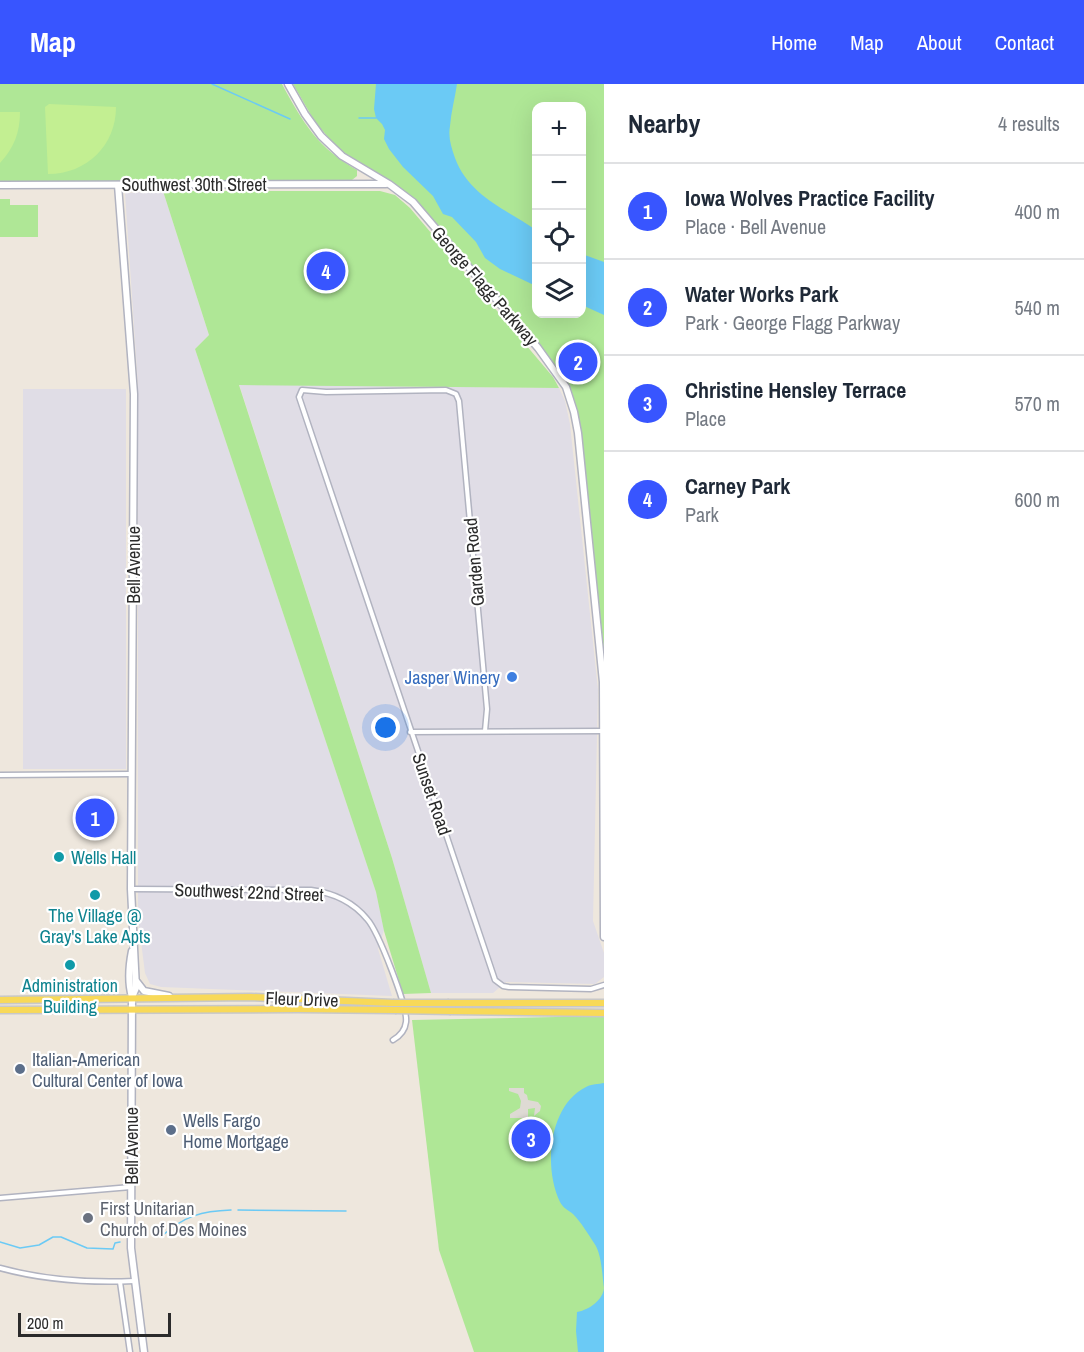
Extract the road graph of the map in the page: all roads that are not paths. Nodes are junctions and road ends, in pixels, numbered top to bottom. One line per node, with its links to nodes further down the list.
1 (288, 84): 2 (street, George Flagg Parkway)
2 (389, 184): 4 (street, Southwest 30th Street); 7 (street, George Flagg Parkway)
3 (0, 185): 4 (street, Southwest 30th Street)
4 (118, 185): 9 (street, Bell Avenue)
5 (300, 400): 6 (street, Garden Road); 8 (street, Sunset Road)
6 (485, 731): 7 (street); 8 (street)
7 (603, 731): 12 (street, George Flagg Parkway)
8 (410, 732): 15 (street, Sunset Road)
9 (132, 774): 10 (street); 11 (street, Bell Avenue)
10 (0, 775)
11 (131, 889): 13 (street, Bell Avenue); 23 (street, Southwest 22nd Street)
12 (604, 937)
13 (133, 945): 14 (street, Bell Avenue); 16 (street, Bell Avenue)
14 (136, 981): 16 (street, Bell Avenue); 17 (street)
15 (604, 985)
16 (132, 998): 17 (main road, Fleur Drive); 18 (main road, Fleur Drive); 20 (street, Bell Avenue)
17 (178, 998): 19 (main road, Fleur Drive, bridge)
18 (0, 1000)
19 (604, 1003)
20 (132, 1009): 21 (main road, Fleur Drive); 22 (main road, Fleur Drive, bridge); 24 (street, Bell Avenue)
21 (0, 1010)
22 (604, 1013)
23 (393, 1040)
24 (131, 1187): 25 (street); 27 (street, Bell Avenue)
25 (0, 1198)
26 (0, 1268): 28 (street)
27 (134, 1281): 28 (street); 30 (street, Bell Avenue)
28 (120, 1282): 29 (street)
29 (130, 1352)
30 (144, 1352)

